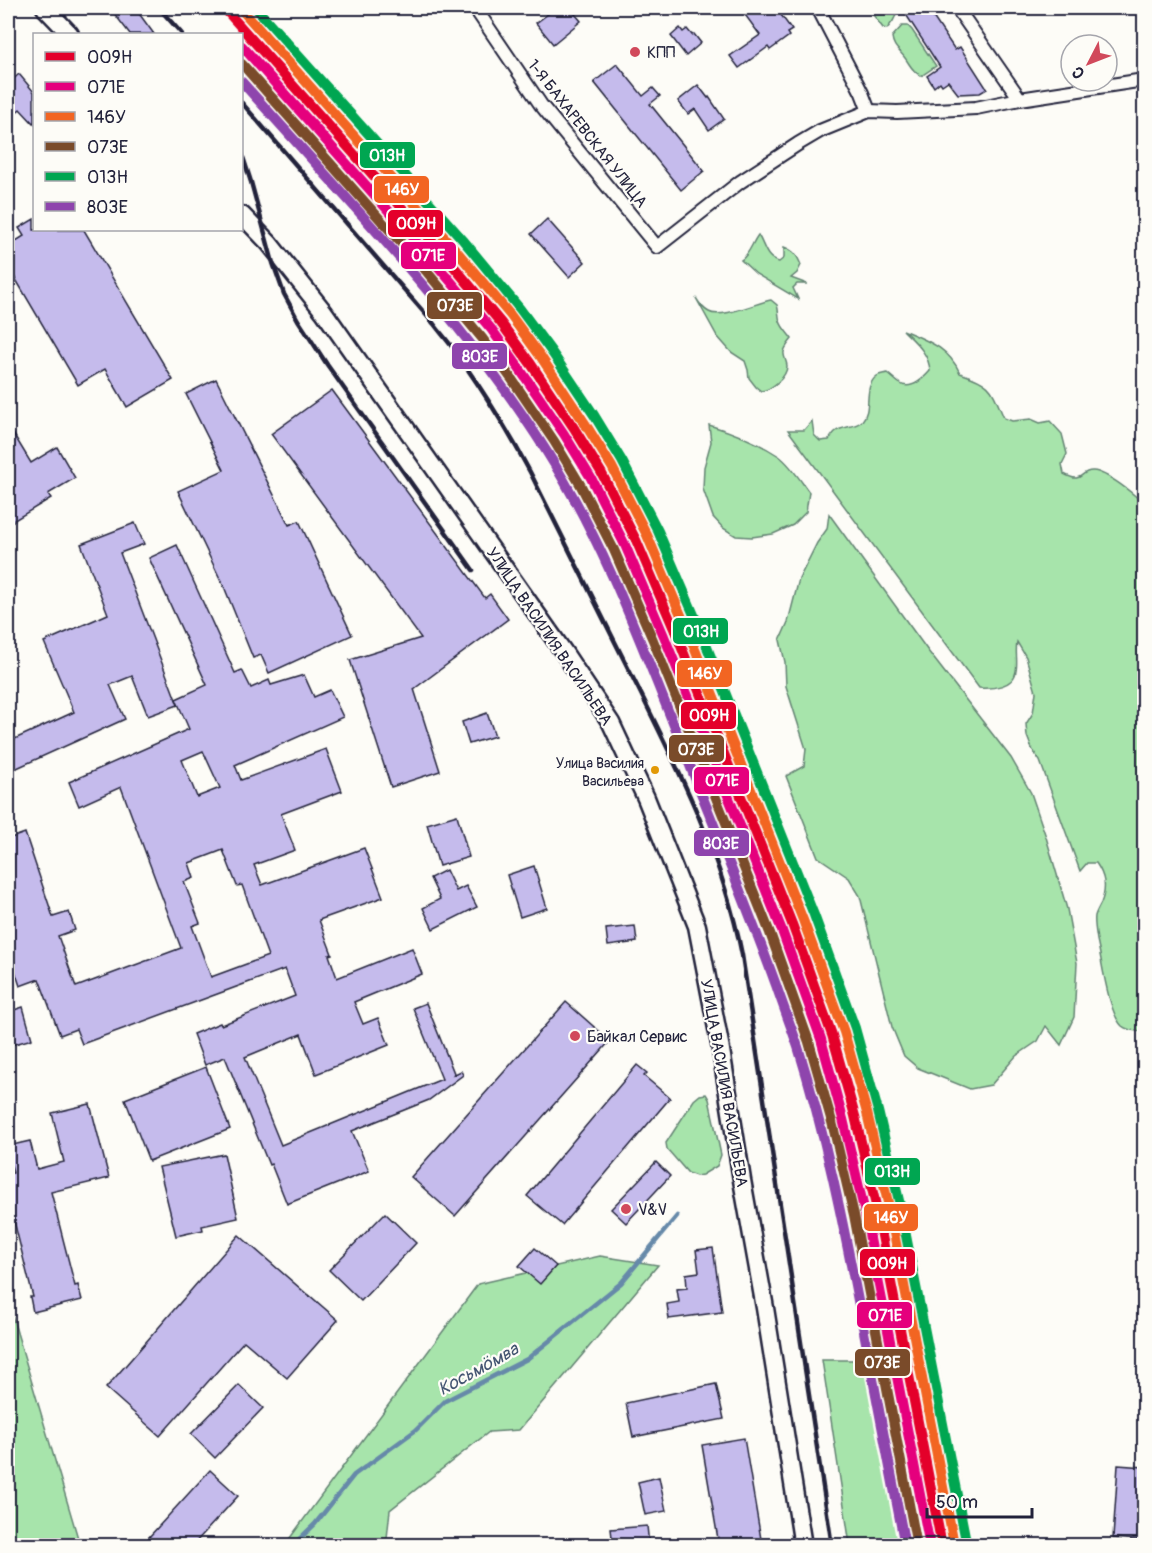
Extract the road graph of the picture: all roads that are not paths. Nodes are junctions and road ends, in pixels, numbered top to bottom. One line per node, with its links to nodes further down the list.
1 (45, 8): 5 (main road)
2 (475, 8): 8 (street, 1-Я БАХАРЕВСКАЯ УЛИЦА)
3 (818, 8): 8 (street)
4 (957, 8): 7 (street)
5 (69, 33)
6 (1144, 80): 7 (street)
7 (1020, 99): 8 (street)
8 (868, 111)
9 (243, 216): 10 (main road, УЛИЦА ВАСИЛИЯ ВАСИЛЬЕВА)
10 (803, 1545)

